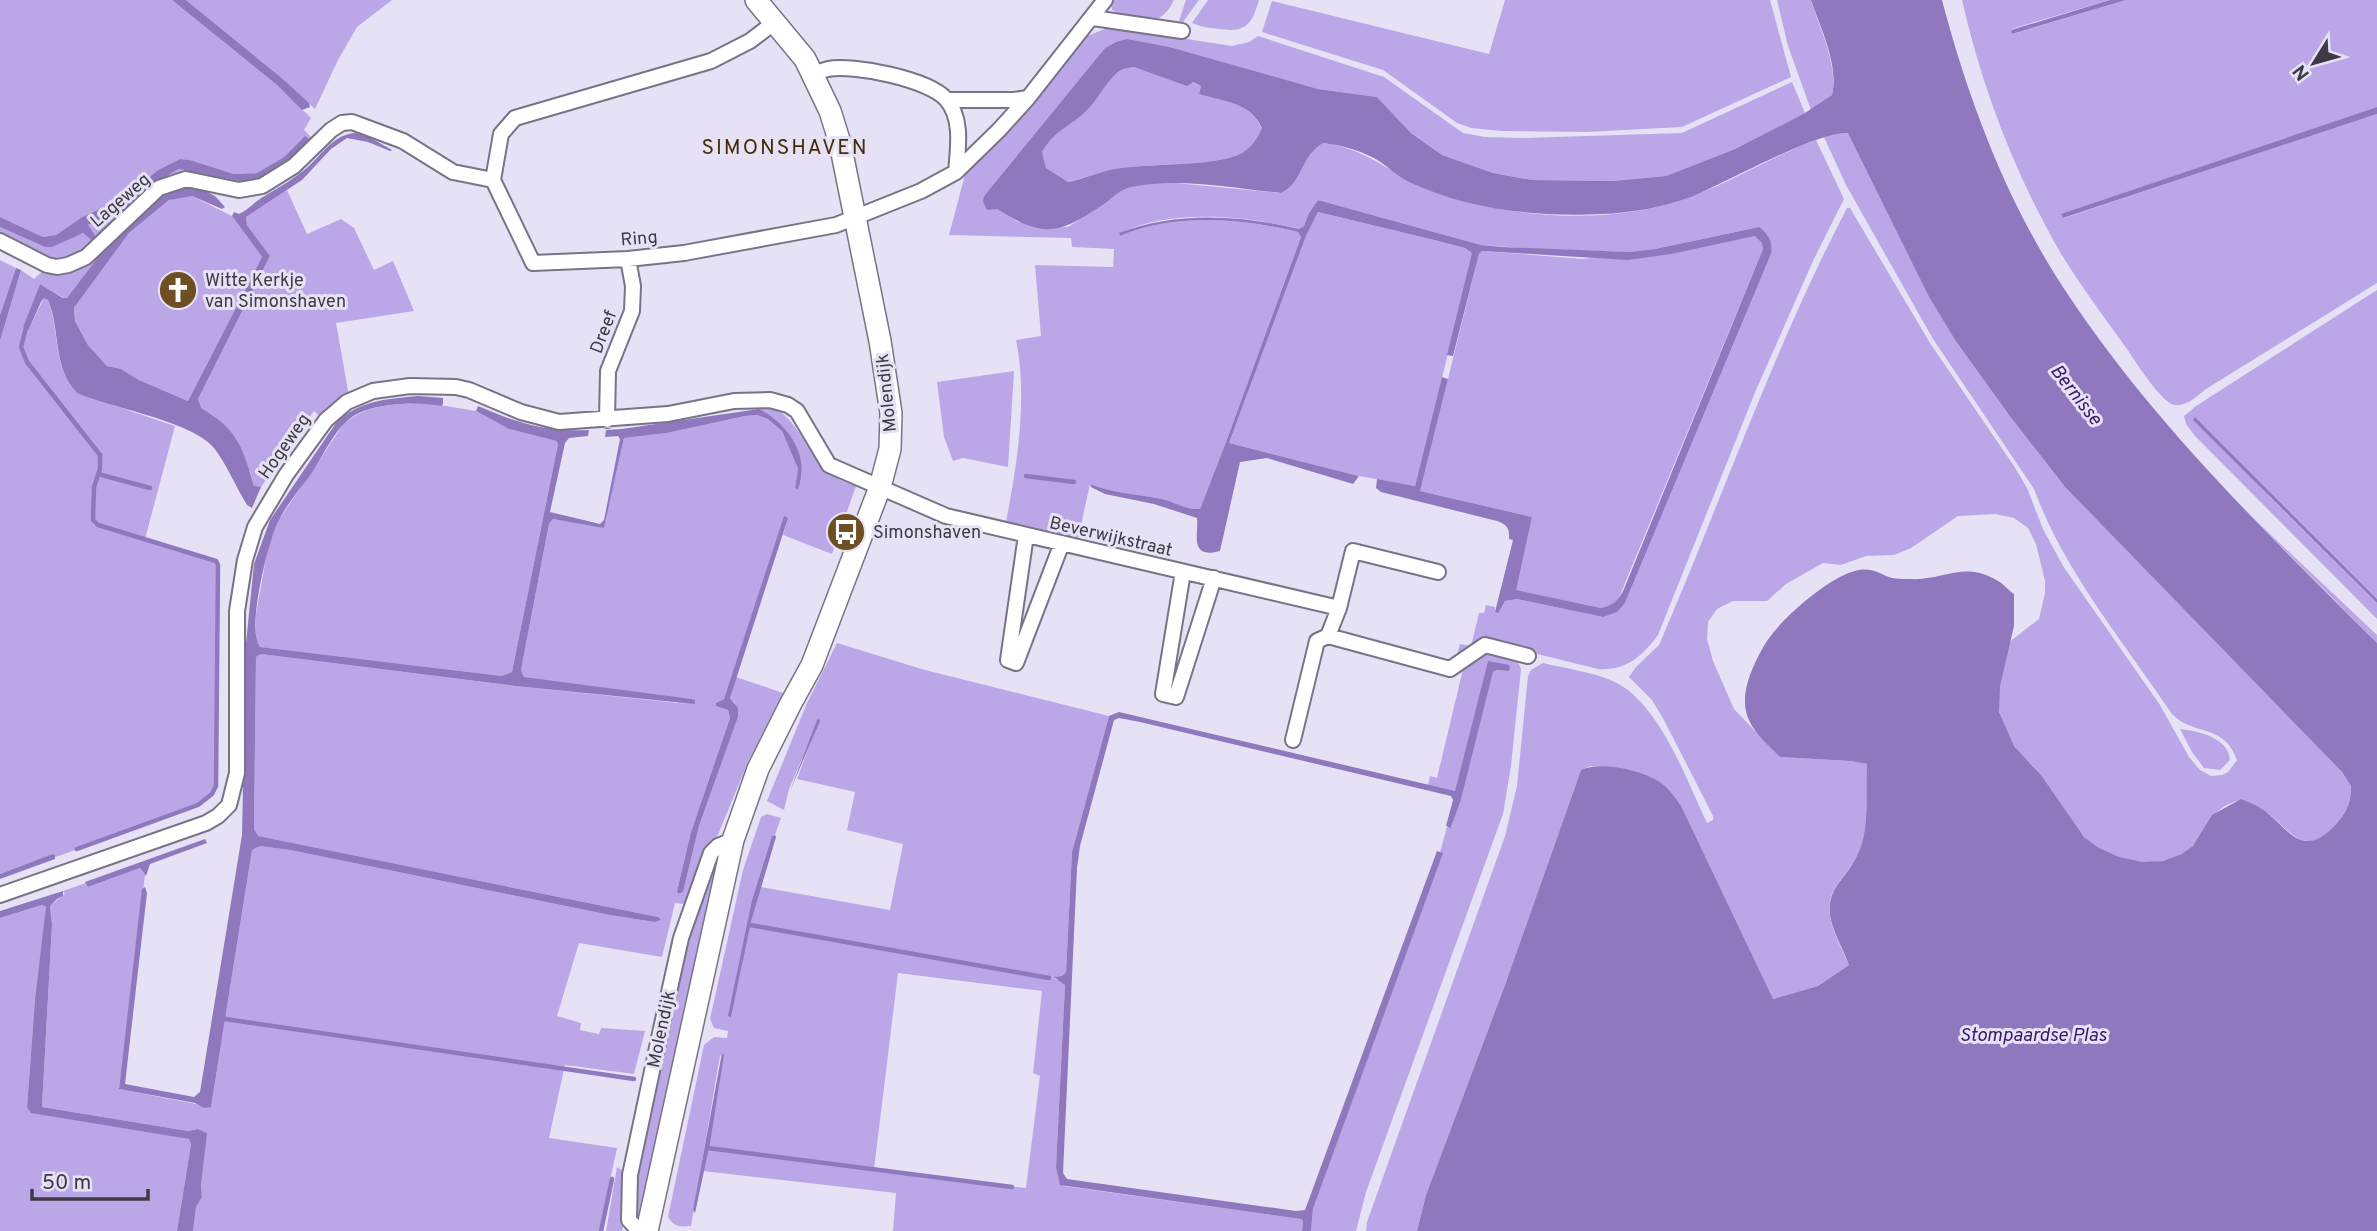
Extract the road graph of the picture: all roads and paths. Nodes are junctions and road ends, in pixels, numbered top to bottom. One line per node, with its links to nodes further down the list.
1 (756, 0): 4 (main road, Molendijk)
2 (1105, 0): 3 (street, Ring)
3 (1093, 18): 5 (street); 7 (street, Ring)
4 (775, 22): 6 (main road, Molendijk); 10 (street)
5 (1182, 31)
6 (813, 75): 8 (street); 11 (main road, Molendijk)
7 (1028, 98): 8 (street); 9 (street, Ring)
8 (947, 100): 9 (street)
9 (956, 172): 11 (street, Ring)
10 (493, 180): 12 (street, Lageweg); 13 (street, Ring)
11 (854, 217): 13 (street, Ring); 15 (main road, Molendijk)
12 (0, 241)
13 (628, 259): 14 (street, Dreef)
14 (607, 420): 15 (street, Hogeweg); 26 (street, Hogeweg)
15 (880, 486): 16 (street, Beverwijkstraat); 25 (main road, Molendijk)
16 (1026, 535): 17 (street, Beverwijkstraat); 17 (street)
17 (1062, 543): 18 (street, Beverwijkstraat)
18 (1183, 572): 20 (street, Beverwijkstraat); 20 (street)
19 (1438, 572): 21 (street)
20 (1214, 578): 21 (street, Beverwijkstraat)
21 (1339, 608): 22 (street)
22 (1328, 636): 23 (street); 24 (street)
23 (1528, 656)
24 (1293, 740)
25 (733, 839): 27 (street, Molendijk); 28 (main road, Molendijk)
26 (0, 895)
27 (639, 1231)
28 (647, 1231)

